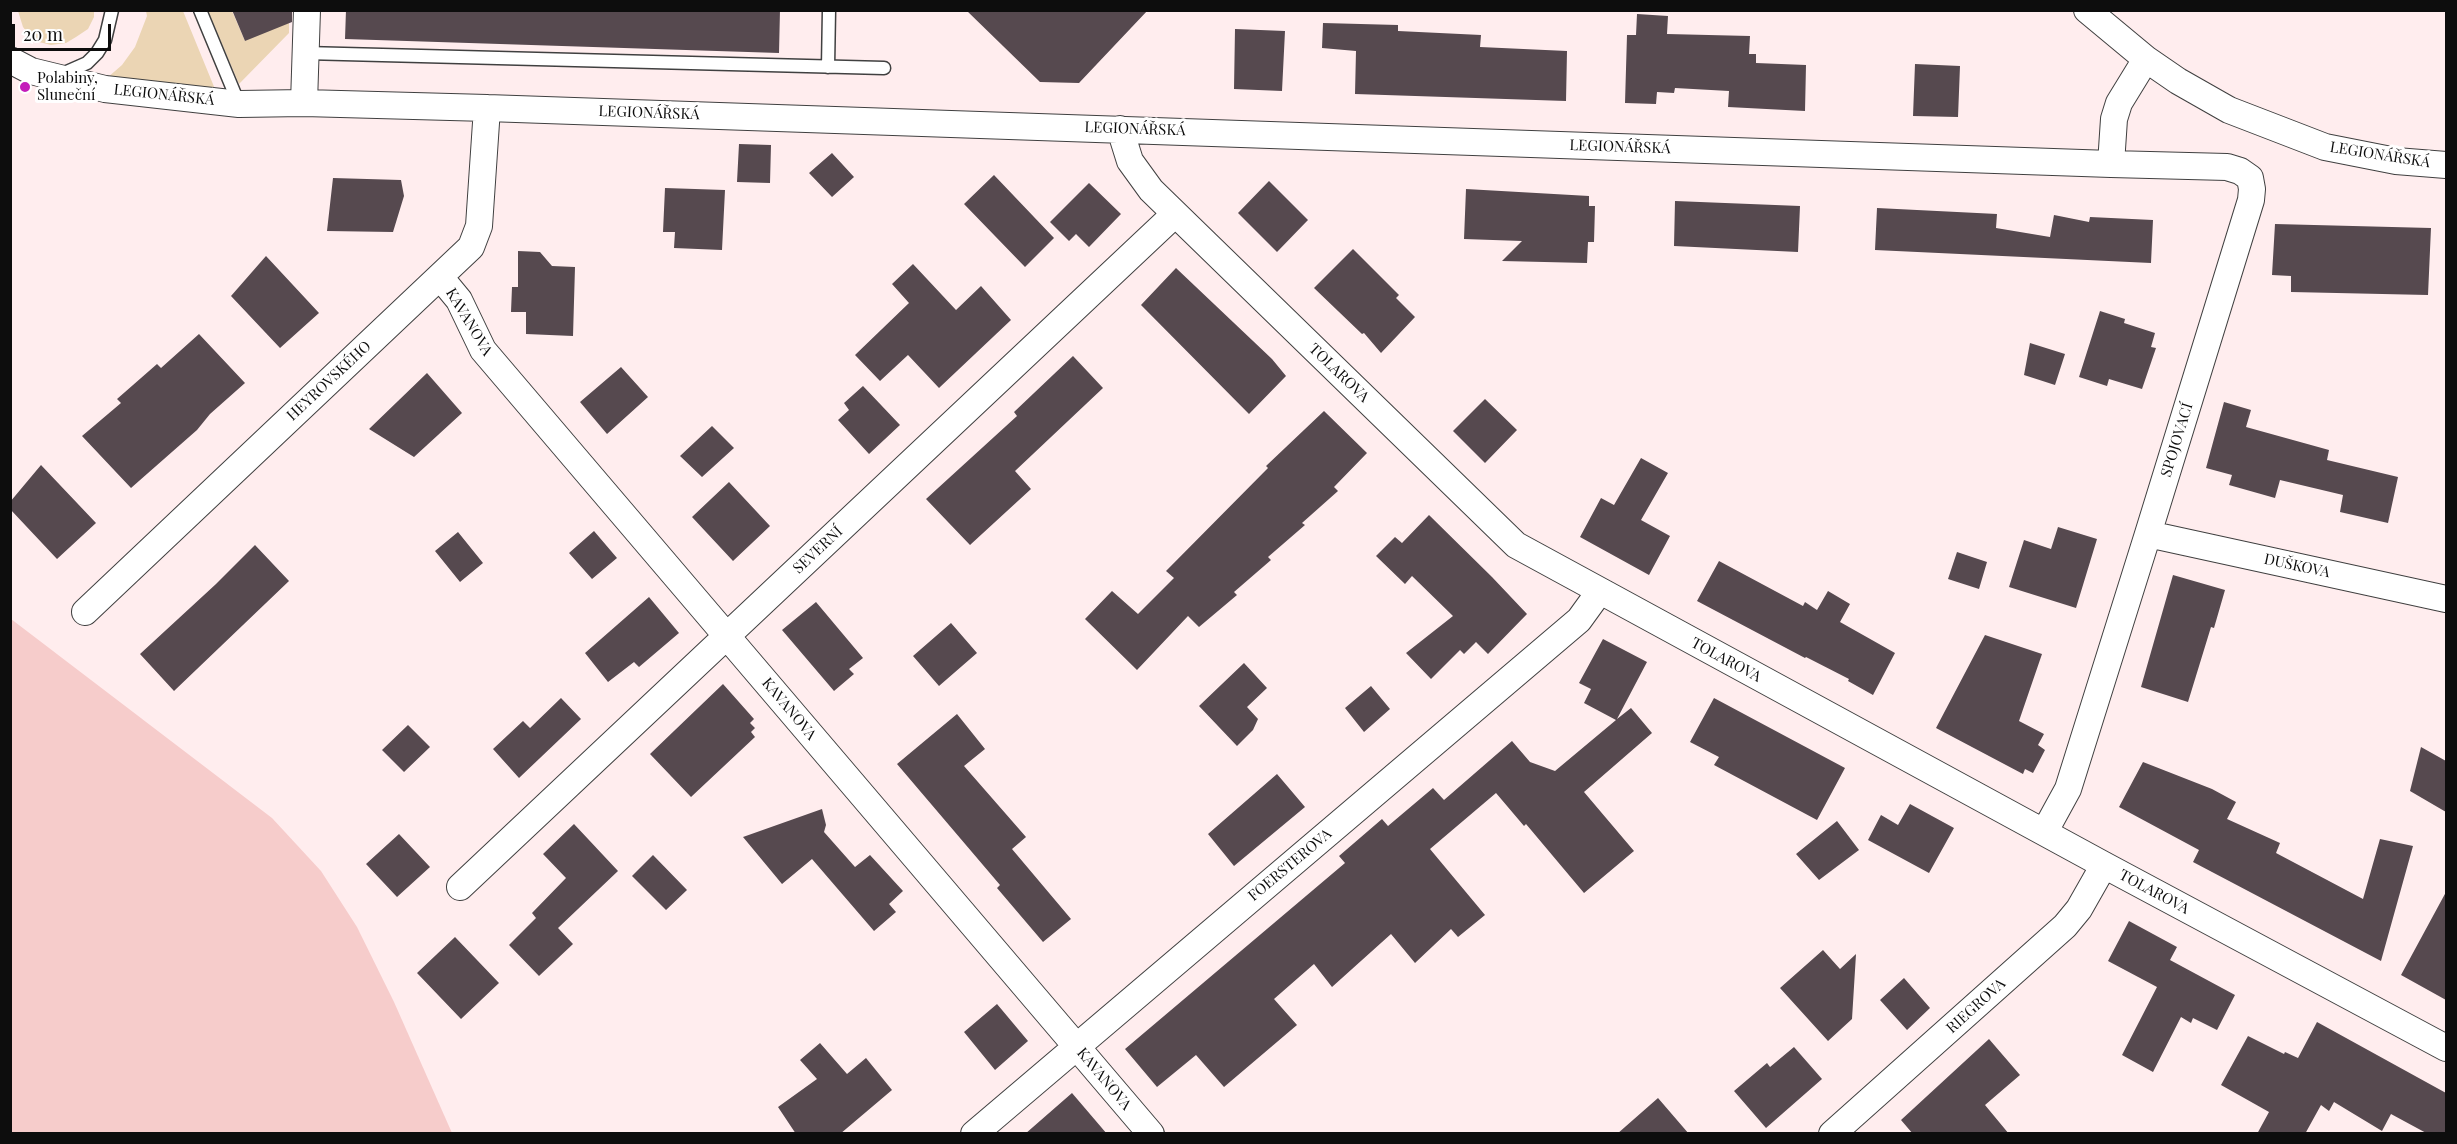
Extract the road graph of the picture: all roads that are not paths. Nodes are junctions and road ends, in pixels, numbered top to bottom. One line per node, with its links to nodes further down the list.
1 (112, 10): 11 (lane)
2 (200, 10): 13 (lane)
3 (307, 10): 6 (street)
4 (829, 10): 9 (lane)
5 (2087, 10): 7 (street, LEGIONÁŘSKÁ)
6 (305, 53): 9 (lane); 12 (street)
7 (2146, 59): 16 (street); 17 (street, LEGIONÁŘSKÁ)
8 (10, 60): 11 (street, LEGIONÁŘSKÁ)
9 (828, 67): 10 (lane)
10 (884, 68)
11 (46, 75): 13 (street, LEGIONÁŘSKÁ)
12 (304, 103): 13 (street, LEGIONÁŘSKÁ); 14 (street, LEGIONÁŘSKÁ)
13 (239, 104)
14 (487, 108): 15 (street, LEGIONÁŘSKÁ); 19 (street, HEYROVSKÉHO)
15 (1120, 129): 16 (street, LEGIONÁŘSKÁ); 18 (street, TOLAROVA)
16 (2111, 164): 20 (street, SPOJOVACÍ)
17 (2446, 165)
18 (1175, 214): 21 (street, TOLAROVA); 24 (street, SEVERNÍ)
19 (440, 277): 23 (street, HEYROVSKÉHO); 24 (street, KAVANOVA)
20 (2148, 534): 22 (street, DUŠKOVA); 25 (street, SPOJOVACÍ)
21 (1600, 591): 25 (street, TOLAROVA); 28 (street, FOERSTEROVA)
22 (2446, 599)
23 (85, 612)
24 (727, 636): 27 (street, SEVERNÍ); 28 (street, KAVANOVA)
25 (2045, 831): 26 (street, TOLAROVA)
26 (2104, 865): 29 (street, TOLAROVA); 32 (street, RIEGROVA)
27 (460, 887)
28 (1077, 1046): 30 (street, FOERSTEROVA); 31 (street, KAVANOVA)
29 (2446, 1048)
30 (974, 1134)
31 (1151, 1134)
32 (1832, 1134)

